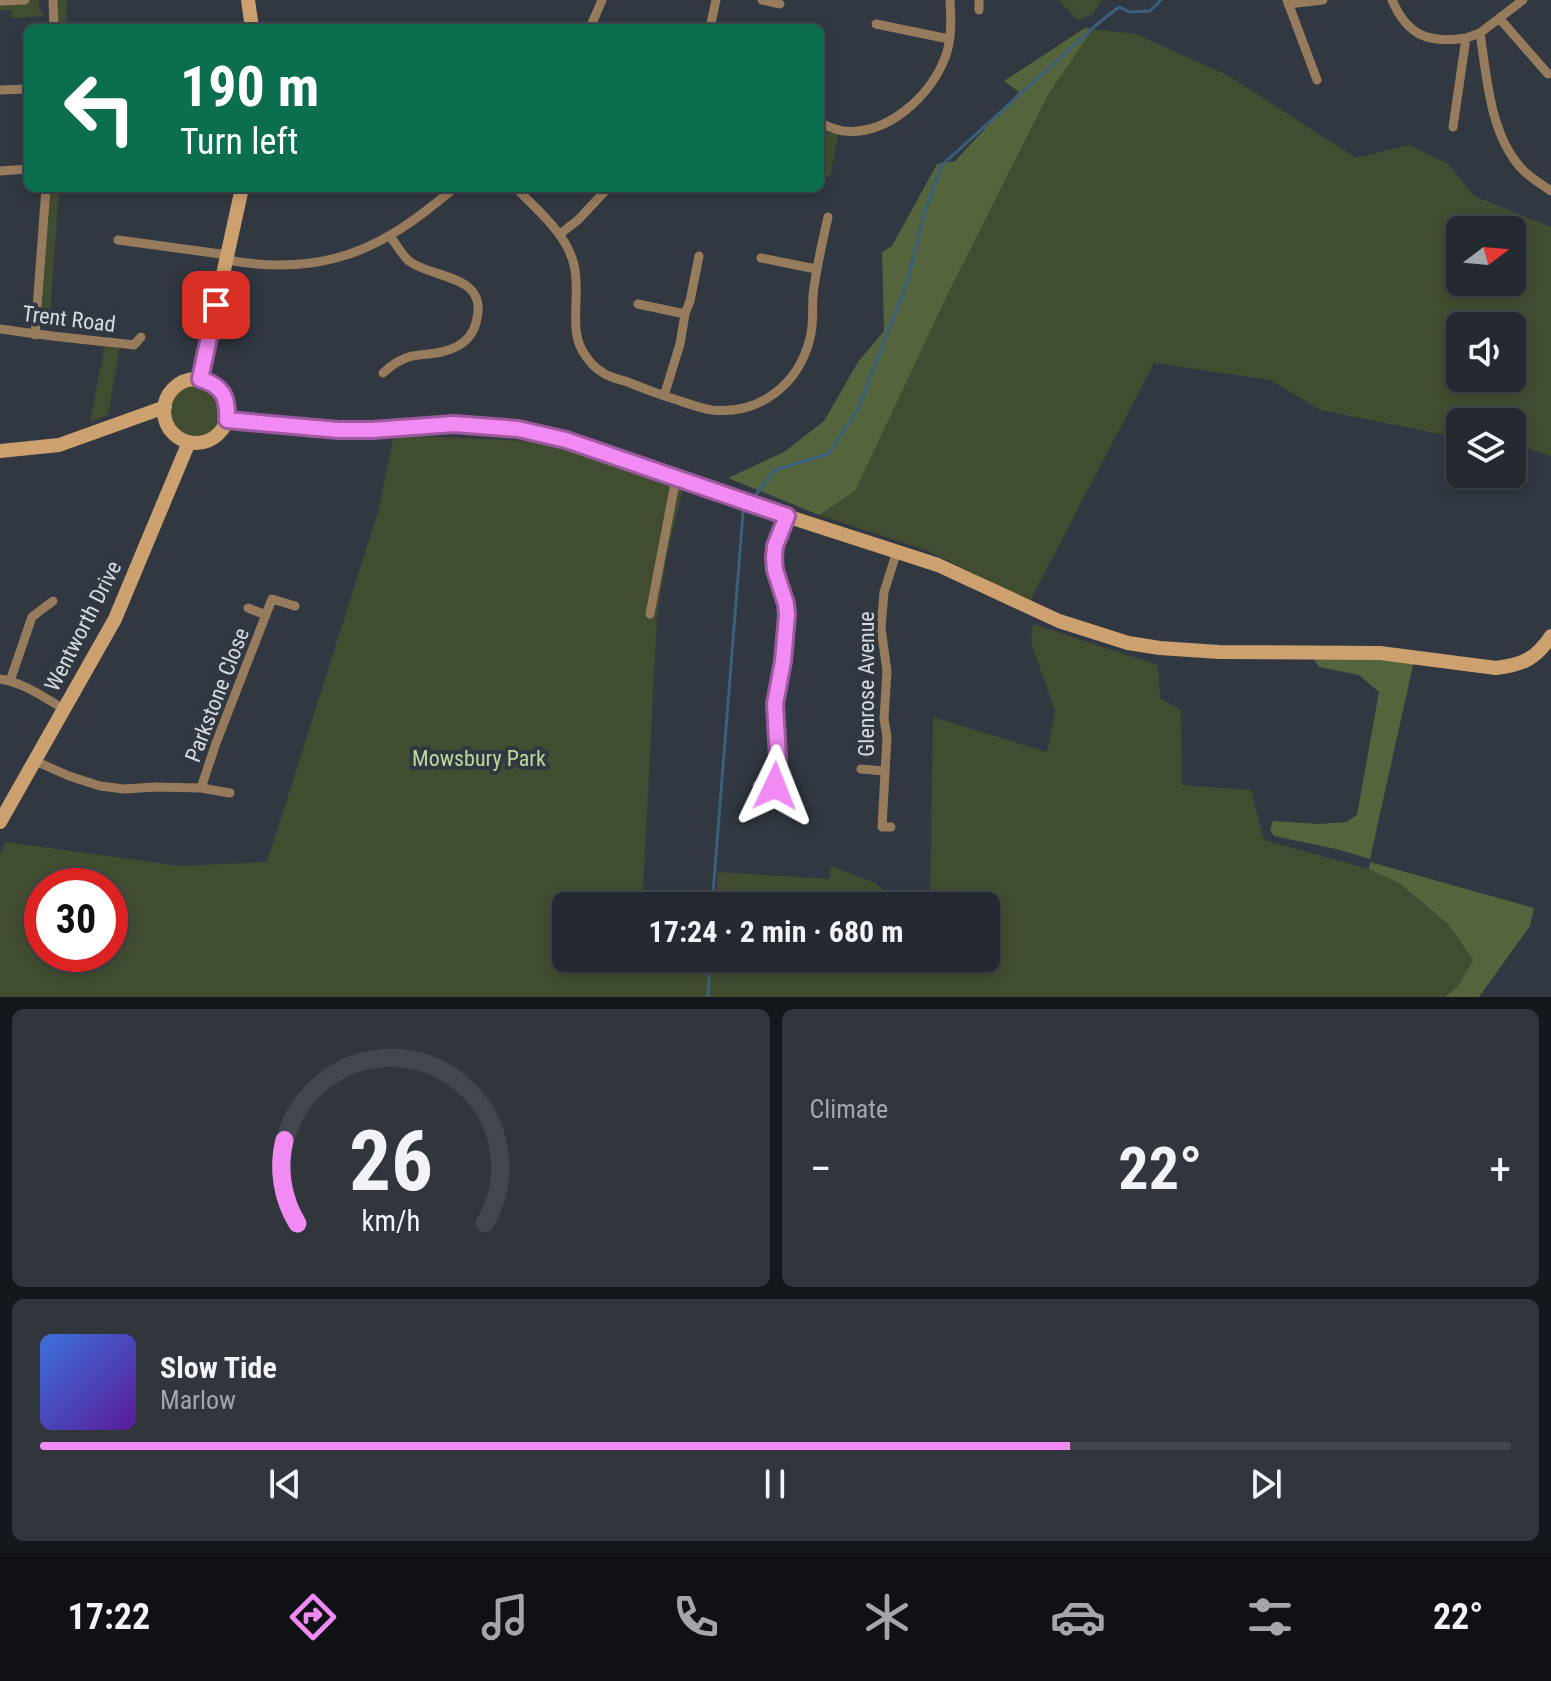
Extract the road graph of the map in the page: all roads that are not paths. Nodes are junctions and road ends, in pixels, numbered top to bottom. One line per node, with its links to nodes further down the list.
1 (25, 0): 11 (street)
2 (53, 0): 15 (street)
3 (248, 0): 16 (main road)
4 (602, 0): 17 (street)
5 (716, 0): 18 (street)
6 (762, 0): 13 (street)
7 (950, 0): 22 (street)
8 (1323, 0): 12 (street)
9 (1392, 0): 21 (street)
10 (1523, 0): 14 (street)
11 (0, 1)
12 (1288, 2): 24 (street)
13 (780, 4)
14 (1500, 19): 20 (street); 23 (street)
15 (54, 24)
16 (251, 24)
17 (592, 24)
18 (711, 24)
19 (876, 24): 22 (street)
20 (1480, 33): 21 (street); 31 (street)
21 (1466, 38): 28 (street)
22 (949, 39): 27 (street)
23 (1548, 74)
24 (1317, 80)
25 (24, 89): 26 (street)
26 (0, 90)
27 (824, 124)
28 (1453, 127)
29 (24, 169): 30 (street)
30 (0, 171)
31 (1551, 191)
32 (46, 192): 48 (street)
33 (241, 192): 42 (main road)
34 (449, 192): 39 (street)
35 (520, 192): 38 (street)
36 (604, 192): 38 (street)
37 (828, 217): 44 (street)
38 (560, 234): 52 (street)
39 (390, 236): 42 (street); 50 (street)
40 (118, 240): 42 (street)
41 (699, 256): 46 (street)
42 (227, 257): 51 (main road)
43 (761, 258): 44 (street)
44 (816, 269): 52 (street)
45 (638, 304): 46 (street)
46 (685, 314): 52 (street)
47 (0, 329): 48 (street, Trent Road)
48 (35, 335): 49 (street, Trent Road)
49 (138, 345)
50 (383, 373)
51 (200, 379): 53 (main road); 54 (main road)
52 (664, 396)
53 (165, 407): 55 (main road); 56 (main road)
54 (227, 420): 55 (main road); 57 (main road)
55 (189, 442): 67 (main road, Wentworth Drive)
56 (0, 451)
57 (676, 478): 58 (main road); 63 (street)
58 (787, 516): 59 (main road); 71 (street)
59 (897, 551): 65 (main road); 70 (street, Glenrose Avenue)
60 (53, 601): 66 (street)
61 (295, 606): 64 (street, Parkstone Close)
62 (248, 608): 64 (street, Parkstone Close)
63 (650, 614)
64 (266, 615): 72 (street, Parkstone Close)
65 (1551, 636)
66 (5, 680): 67 (street)
67 (65, 710): 68 (main road, Wentworth Drive)
68 (35, 761): 72 (street, Parkstone Close); 74 (main road, Wentworth Drive)
69 (861, 769): 70 (street, Glenrose Avenue)
70 (884, 771): 75 (street, Glenrose Avenue)
71 (757, 785)
72 (201, 788): 73 (street, Parkstone Close)
73 (230, 793)
74 (0, 822)
75 (891, 827)

